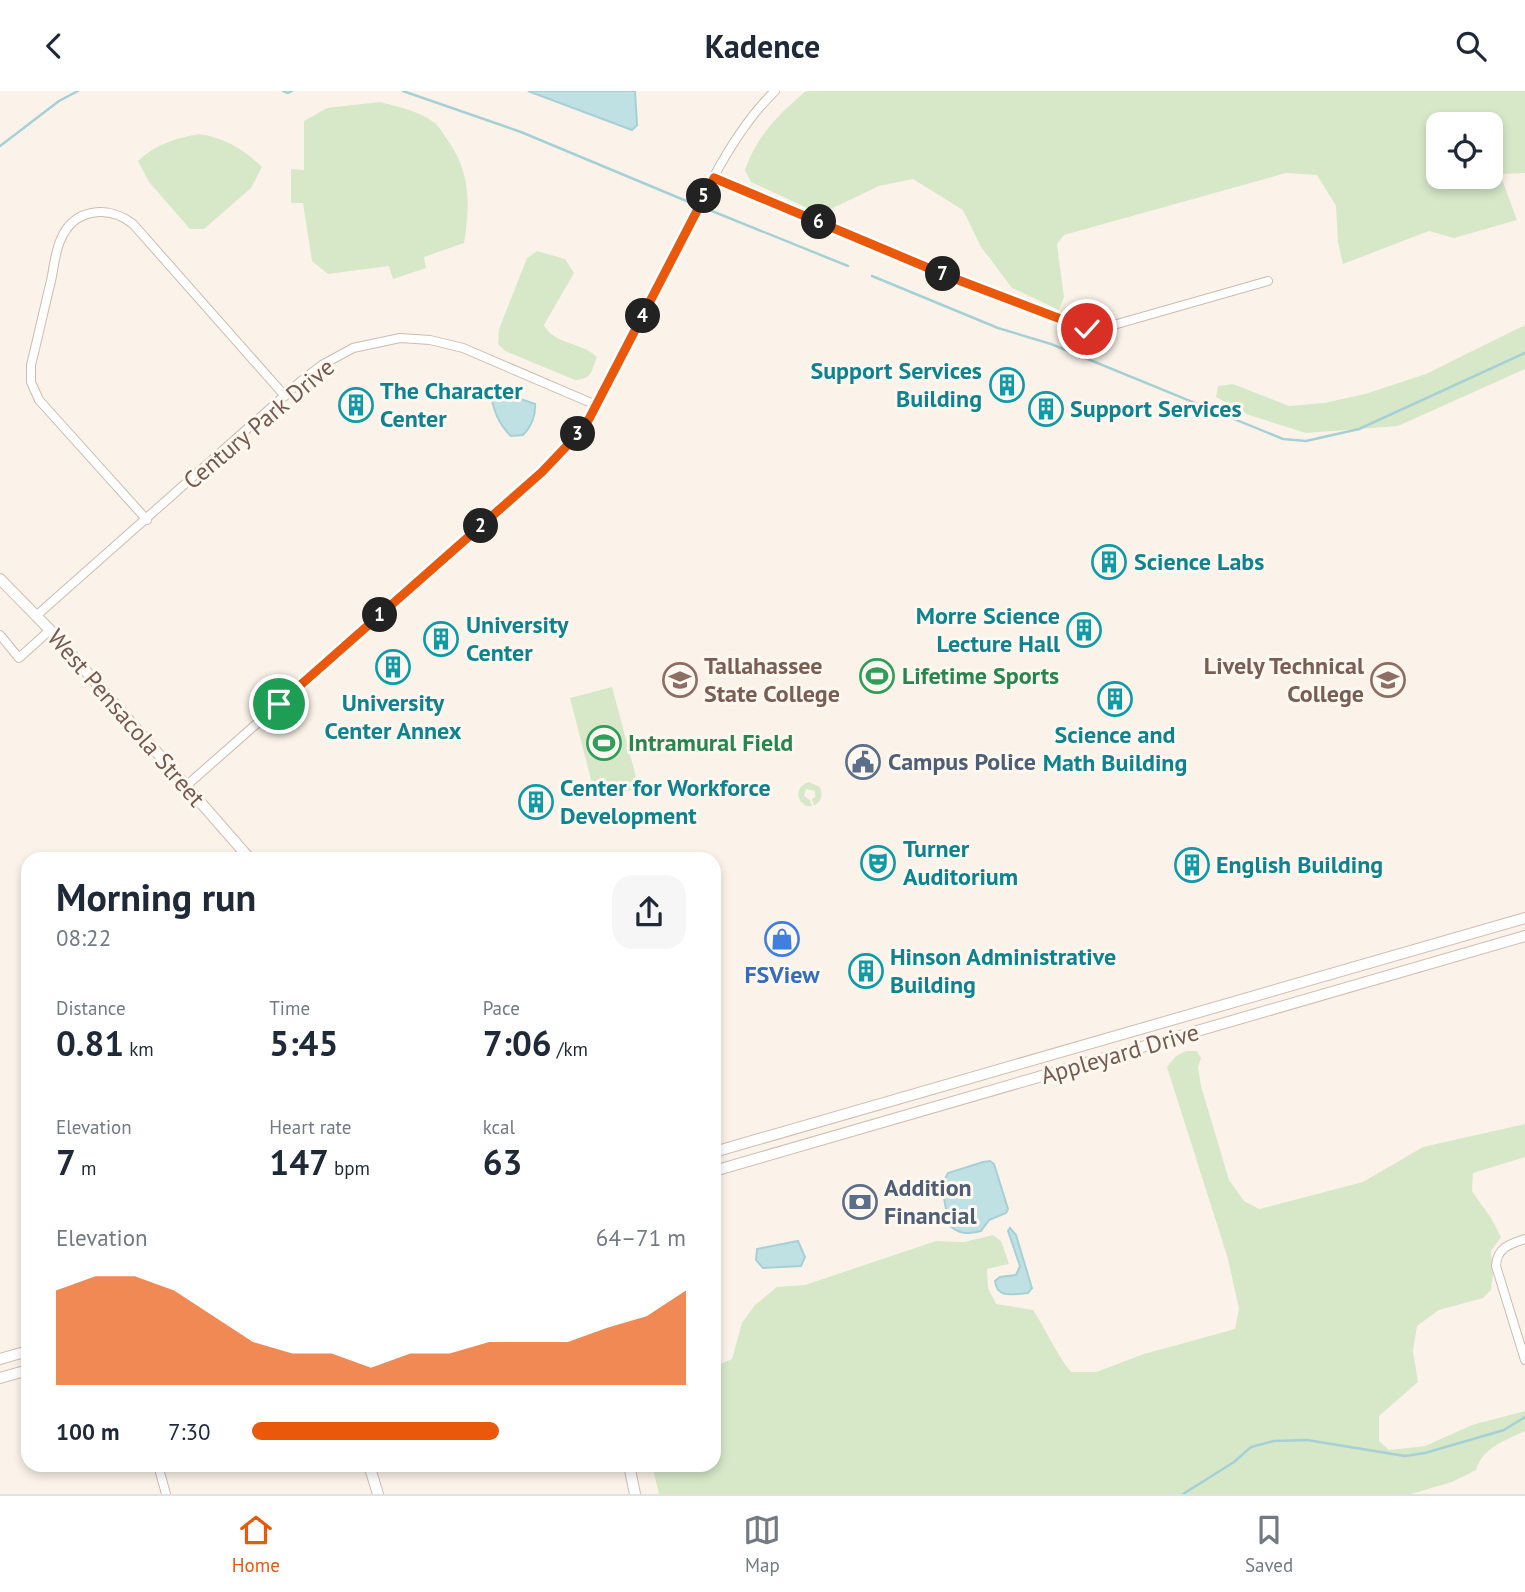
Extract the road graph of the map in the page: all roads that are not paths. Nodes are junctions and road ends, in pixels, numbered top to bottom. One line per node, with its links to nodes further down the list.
1 (775, 91): 2 (street)
2 (712, 182): 3 (main road); 4 (street)
3 (694, 215): 6 (street)
4 (1268, 281)
5 (285, 396): 6 (street, Century Park Drive); 7 (street, Century Park Drive); 7 (street)
6 (596, 405): 12 (street)
7 (147, 520): 9 (street, Century Park Drive)
8 (0, 579): 9 (main road, West Pensacola Street)
9 (36, 616): 10 (main road, West Pensacola Street)
10 (50, 630): 11 (street); 12 (main road, West Pensacola Street)
11 (0, 635)
12 (186, 786): 13 (main road, West Pensacola Street)
13 (244, 852)
14 (1523, 918): 15 (main road); 16 (main road, Appleyard Drive)
15 (1525, 934): 17 (main road, Appleyard Drive)
16 (1293, 985): 17 (main road); 18 (main road, Appleyard Drive)
17 (1298, 1002): 19 (main road, Appleyard Drive)
18 (1088, 1044): 19 (main road); 20 (main road, Appleyard Drive)
19 (1093, 1062): 21 (main road, Appleyard Drive)
20 (900, 1098): 21 (main road); 22 (main road, Appleyard Drive)
21 (905, 1116): 24 (main road, Appleyard Drive)
22 (768, 1136): 23 (main road, Appleyard Drive); 24 (main road)
23 (721, 1150)
24 (781, 1152): 25 (main road, Appleyard Drive)
25 (721, 1169)
26 (1525, 1239): 29 (street)
27 (21, 1353): 28 (main road)
28 (0, 1359)
29 (1525, 1360)
30 (21, 1372): 31 (main road)
31 (0, 1378)
32 (160, 1472): 35 (street)
33 (371, 1472): 36 (main road)
34 (630, 1472): 37 (main road)
35 (166, 1494)
36 (378, 1494)
37 (635, 1494)

